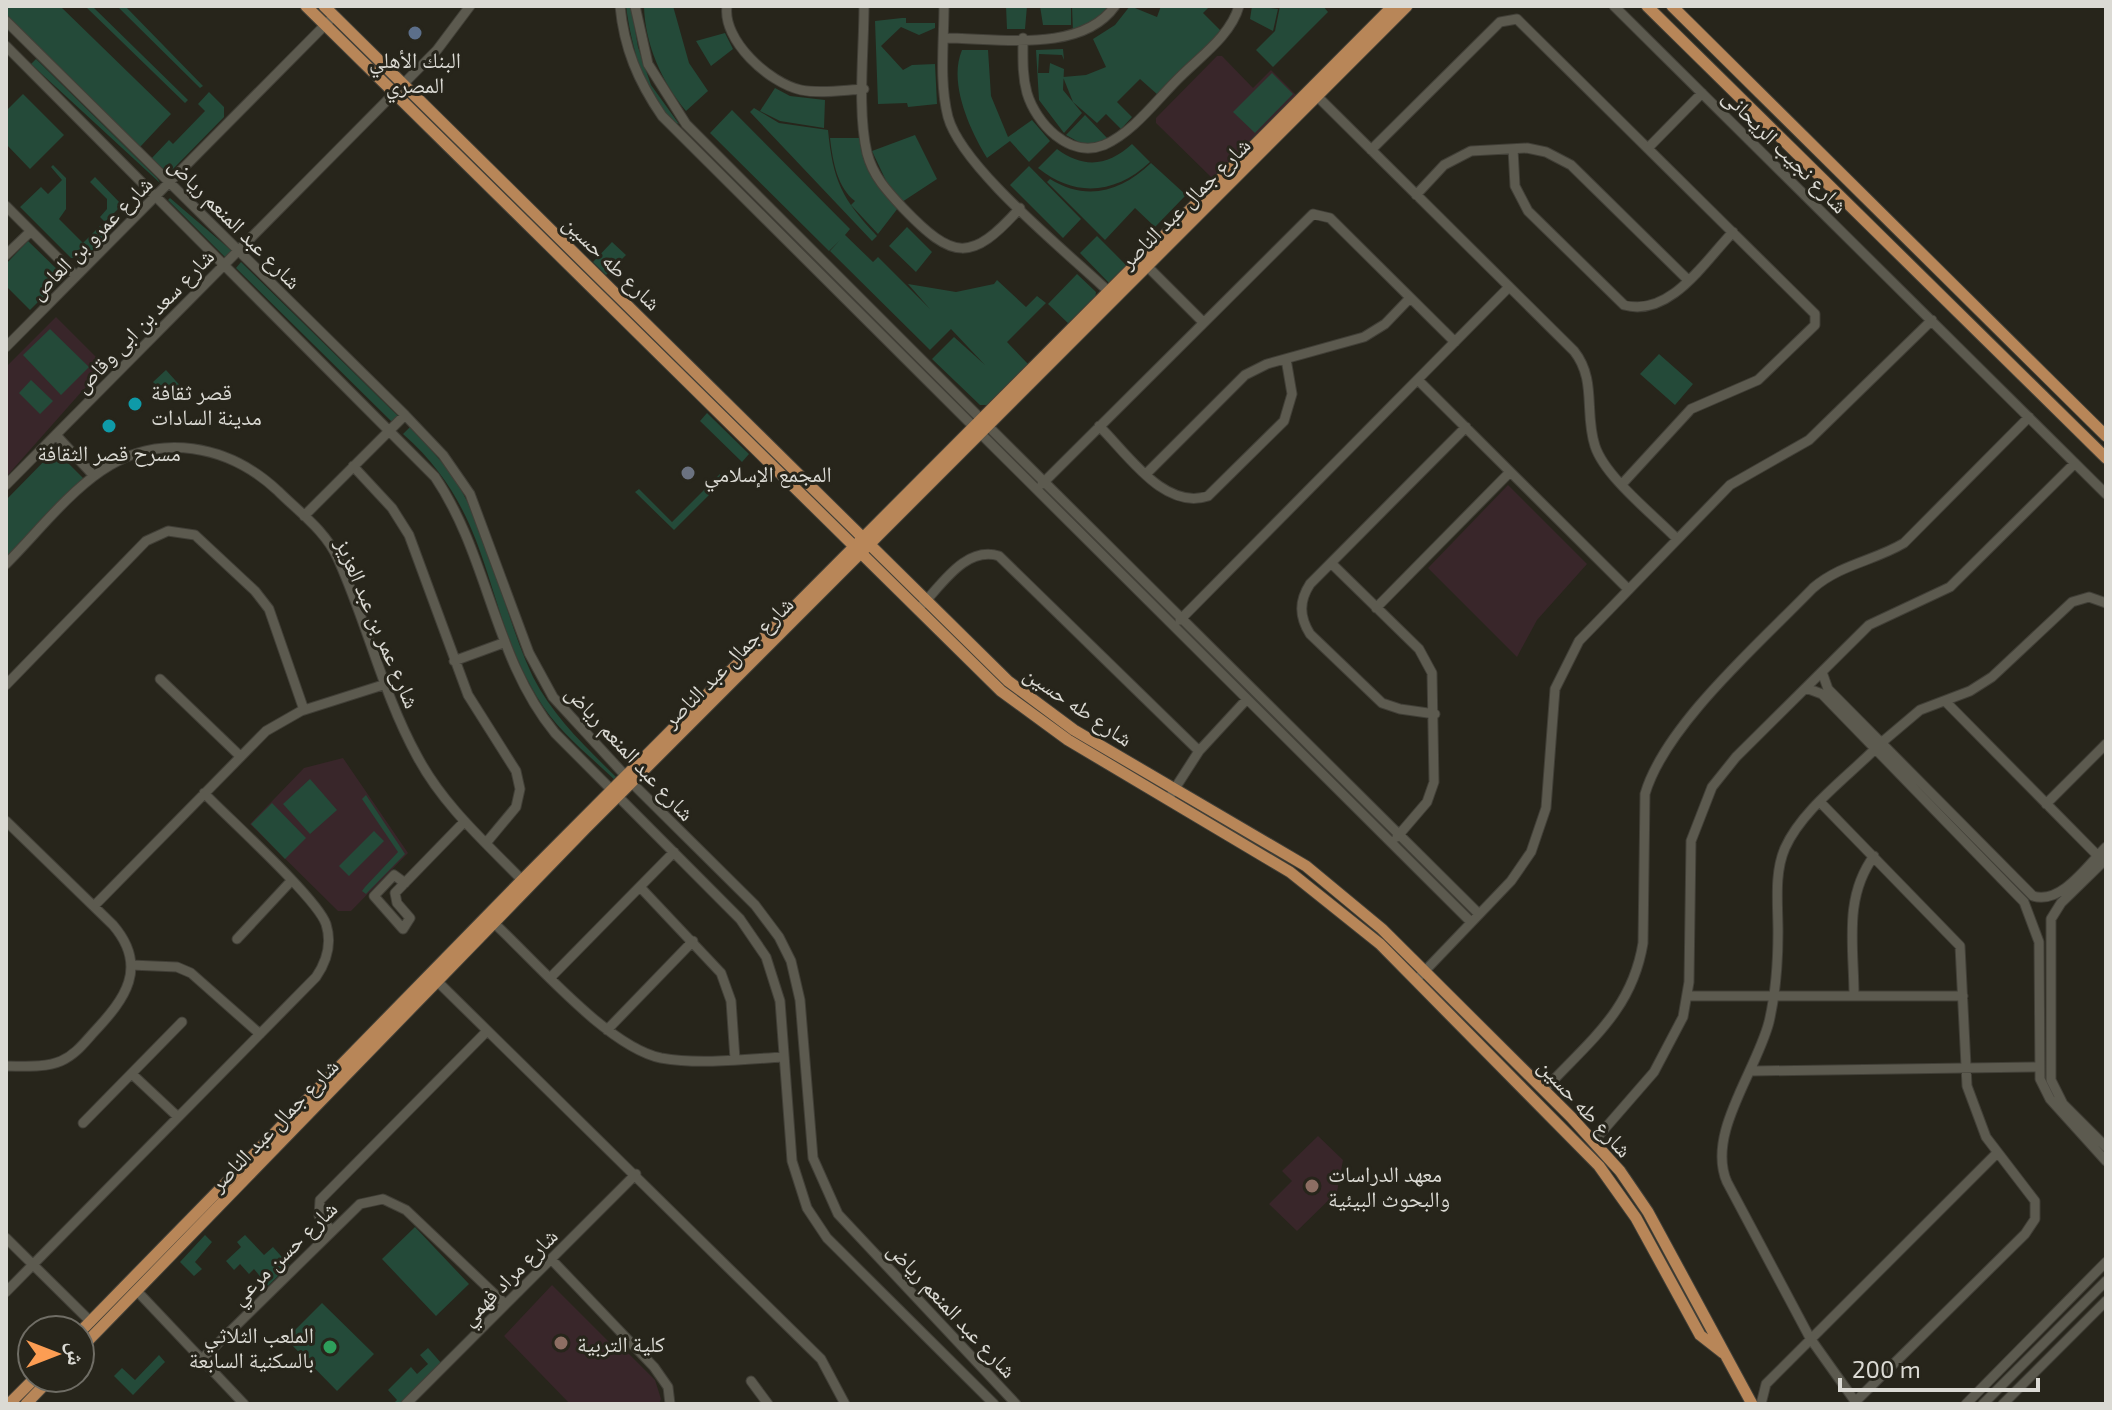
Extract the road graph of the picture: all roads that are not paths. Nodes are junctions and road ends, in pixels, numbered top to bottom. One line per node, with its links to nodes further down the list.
1 (306, 6): 18 (main road, شارع طه حسين)
2 (324, 6): 16 (main road, شارع طه حسين)
3 (470, 6): 24 (street, شارع سعد بن ابى وقاص)
4 (620, 6): 29 (street)
5 (635, 6): 28 (street)
6 (727, 6): 25 (street)
7 (864, 6): 25 (street)
8 (944, 6): 19 (street)
9 (1115, 6): 20 (street)
10 (1239, 6): 20 (street)
11 (1407, 6): 27 (main road, شارع جمال عبد الناصر)
12 (1614, 6): 26 (street, شارع نجيب الريحانى)
13 (1647, 6): 66 (main road)
14 (1672, 6): 65 (main road)
15 (1385, 9): 47 (main road, شارع جمال عبد الناصر)
16 (334, 16): 18 (street, شارع عمرو بن العاص); 24 (main road, شارع طه حسين)
17 (6, 21): 22 (street, شارع عبد المنعم رياض)
18 (324, 25): 24 (main road, شارع طه حسين); 33 (street, شارع عمرو بن العاص)
19 (944, 38): 20 (street); 37 (street)
20 (1023, 38)
21 (6, 46): 23 (street, شارع عبد المنعم رياض)
22 (33, 47): 23 (street); 33 (street, شارع عبد المنعم رياض)
23 (20, 60): 35 (street, شارع عبد المنعم رياض)
24 (400, 89): 40 (street, شارع سعد بن ابى وقاص); 48 (main road, شارع طه حسين); 50 (main road, شارع طه حسين)
25 (864, 89): 37 (street)
26 (1702, 93): 30 (street); 51 (street, شارع نجيب الريحانى)
27 (1317, 96): 32 (street); 43 (main road, شارع جمال عبد الناصر)
28 (686, 124): 29 (street); 60 (street)
29 (678, 134): 60 (street)
30 (1648, 148): 32 (street); 39 (street)
31 (1513, 149): 34 (street); 45 (street); 45 (street)
32 (1371, 150): 34 (street)
33 (170, 182): 35 (street, شارع عمرو بن العاص); 40 (street, شارع عبد المنعم رياض)
34 (1416, 195): 46 (street)
35 (156, 196): 42 (street, شارع عبد المنعم رياض); 44 (street, شارع عمرو بن العاص)
36 (6, 206): 38 (street)
37 (1020, 208): 47 (street)
38 (31, 231): 41 (street); 44 (street)
39 (1733, 232): 45 (street); 73 (street)
40 (237, 250): 42 (street, شارع سعد بن ابى وقاص); 58 (street, شارع عبد المنعم رياض)
41 (6, 255)
42 (225, 262): 63 (street, شارع عبد المنعم رياض); 64 (street, شارع سعد بن ابى وقاص)
43 (1148, 267): 52 (street); 54 (main road, شارع جمال عبد الناصر)
44 (76, 276): 55 (street, شارع عمرو بن العاص)
45 (1687, 279)
46 (1509, 287): 53 (street); 73 (street)
47 (1109, 292): 54 (main road, شارع جمال عبد الناصر)
48 (618, 294): 50 (main road); 79 (main road, شارع طه حسين)
49 (1410, 298): 52 (street); 53 (street); 56 (street)
50 (607, 306): 80 (main road, شارع طه حسين)
51 (1932, 320): 59 (street, شارع نجيب الريحانى); 78 (street)
52 (1203, 322): 61 (street)
53 (1455, 342): 57 (street)
54 (1061, 346): 60 (main road, شارع جمال عبد الناصر)
55 (6, 347)
56 (1286, 359): 70 (street); 70 (street)
57 (1418, 380): 62 (street); 87 (street)
58 (405, 415): 63 (street); 104 (street, شارع عبد المنعم رياض)
59 (2029, 417): 67 (street, شارع نجيب الريحانى); 150 (street)
60 (980, 426): 72 (street); 75 (street); 79 (main road, شارع جمال عبد الناصر)
61 (1099, 426): 70 (street); 72 (street)
62 (1466, 427): 69 (street); 81 (street)
63 (391, 430): 68 (street); 89 (street, شارع عبد المنعم رياض)
64 (56, 435): 71 (street); 74 (street, شارع سعد بن ابى وقاص)
65 (2106, 436)
66 (2106, 458)
67 (2075, 463): 76 (street, شارع نجيب الريحانى); 91 (street)
68 (353, 466): 77 (street); 90 (street)
69 (1510, 472): 83 (street); 86 (street)
70 (1147, 473)
71 (94, 476): 77 (street, شارع عمر بن عبد العزيز); 82 (street, شارع عمر بن عبد العزيز)
72 (1045, 481): 75 (street); 87 (street)
73 (1623, 483): 78 (street)
74 (6, 485)
75 (1037, 489): 88 (street)
76 (2106, 494)
77 (304, 516): 93 (street, شارع عمر بن عبد العزيز)
78 (1677, 539): 83 (street)
79 (867, 540): 80 (main road, شارع جمال عبد الناصر); 85 (main road, شارع طه حسين)
80 (858, 550): 85 (main road, شارع طه حسين); 104 (main road, شارع جمال عبد الناصر)
81 (1331, 563): 86 (street); 99 (street)
82 (6, 564)
83 (1628, 589): 125 (street)
84 (2106, 603): 97 (street)
85 (922, 605): 102 (street); 105 (main road, شارع طه حسين); 108 (main road, شارع طه حسين)
86 (1376, 608): 99 (street)
87 (1182, 618): 88 (street); 113 (street)
88 (1174, 626): 96 (street)
89 (503, 643): 90 (street); 107 (street, شارع عبد المنعم رياض)
90 (454, 661): 114 (street)
91 (1822, 672): 95 (street); 101 (street)
92 (160, 679): 103 (street)
93 (386, 684): 98 (street); 112 (street, شارع عمر بن عبد العزيز)
94 (6, 685): 98 (street)
95 (1806, 688): 101 (street); 135 (street)
96 (1247, 699): 102 (street); 115 (street)
97 (1945, 701): 101 (street); 110 (street)
98 (304, 710): 103 (street)
99 (1435, 714): 113 (street)
100 (2106, 744): 110 (street)
101 (1878, 746): 109 (street); 119 (street); 146 (street)
102 (1199, 751): 105 (street)
103 (240, 756): 106 (street)
104 (629, 781): 107 (main road, شارع جمال عبد الناصر); 185 (street, شارع عبد المنعم رياض)
105 (1174, 790): 108 (street); 131 (main road, شارع طه حسين)
106 (204, 793): 121 (street); 124 (street)
107 (616, 794): 117 (street, شارع عبد المنعم رياض); 120 (main road, شارع جمال عبد الناصر); 127 (main road, شارع جمال عبد الناصر)
108 (1168, 802): 133 (main road, شارع طه حسين)
109 (1821, 803): 118 (street); 136 (street)
110 (2046, 804): 119 (street)
111 (6, 821): 124 (street)
112 (464, 822): 114 (street, شارع عمر بن عبد العزيز); 122 (street)
113 (1400, 834): 115 (street); 125 (street)
114 (486, 843): 120 (street, شارع عمر بن عبد العزيز)
115 (1392, 843): 126 (street)
116 (2106, 847): 119 (street)
117 (674, 852): 123 (street); 143 (street, شارع عبد المنعم رياض)
118 (1874, 856): 137 (street); 138 (street)
119 (2102, 857): 154 (street)
120 (522, 880): 158 (main road, شارع جمال عبد الناصر)
121 (291, 881): 128 (street); 142 (street)
122 (405, 883): 122 (street)
123 (640, 887): 129 (street); 132 (street)
124 (94, 906): 130 (street)
125 (1479, 914): 126 (street)
126 (1471, 922): 131 (street)
127 (495, 924): 132 (street); 134 (main road, شارع جمال عبد الناصر)
128 (237, 939)
129 (693, 941): 140 (street); 144 (street)
130 (131, 965): 142 (street); 145 (street)
131 (1424, 971): 133 (street); 150 (main road, شارع طه حسين)
132 (551, 977): 140 (street)
133 (1416, 980): 173 (main road, شارع طه حسين)
134 (438, 982): 141 (street); 158 (main road, شارع جمال عبد الناصر)
135 (1687, 996): 136 (street); 153 (street)
136 (1774, 996): 137 (street); 148 (street)
137 (1854, 996): 138 (street)
138 (1963, 996): 147 (street)
139 (182, 1022): 149 (street)
140 (607, 1030): 144 (street)
141 (487, 1031): 157 (street); 159 (street)
142 (260, 1034): 151 (street)
143 (784, 1057): 144 (street); 184 (street, شارع عبد المنعم رياض)
144 (735, 1059)
145 (6, 1066)
146 (2038, 1067): 147 (street); 156 (street)
147 (1965, 1068): 148 (street); 155 (street)
148 (1752, 1071): 172 (street)
149 (132, 1074): 151 (street); 152 (street)
150 (1544, 1090): 153 (main road, شارع طه حسين)
151 (178, 1117): 163 (street)
152 (83, 1123)
153 (1594, 1141): 173 (main road, شارع طه حسين)
154 (2106, 1147)
155 (1996, 1154): 172 (street); 178 (street)
156 (2106, 1161)
157 (636, 1174): 161 (street, شارع مراد فهمي); 183 (street)
158 (210, 1208): 165 (main road, شارع جمال عبد الناصر); 170 (main road, شارع جمال عبد الناصر)
159 (331, 1230): 168 (street, شارع حسن مرعي); 174 (street, شارع حسن مرعي)
160 (6, 1238): 163 (street)
161 (551, 1259): 168 (street, شارع مراد فهمي); 181 (street)
162 (2106, 1262): 188 (street)
163 (33, 1264): 166 (street); 169 (street)
164 (2106, 1281): 189 (street)
165 (137, 1291): 171 (main road, شارع جمال عبد الناصر); 174 (street)
166 (6, 1292)
167 (2106, 1301): 190 (street)
168 (505, 1304): 180 (street, شارع مراد فهمي)
169 (83, 1314)
170 (96, 1317)
171 (96, 1333)
172 (1810, 1338): 176 (street); 178 (street)
173 (1725, 1355): 177 (main road, شارع طه حسين)
174 (203, 1358): 179 (street)
175 (751, 1381): 182 (street)
176 (1766, 1384): 177 (street); 187 (street)
177 (1740, 1385): 186 (main road, شارع طه حسين)
178 (1856, 1403)
179 (244, 1404)
180 (406, 1404)
181 (670, 1404)
182 (768, 1404)
183 (845, 1404)
184 (994, 1404)
185 (1016, 1404)
186 (1752, 1404)
187 (1761, 1404)
188 (1966, 1404)
189 (1983, 1404)
190 (2003, 1404)

